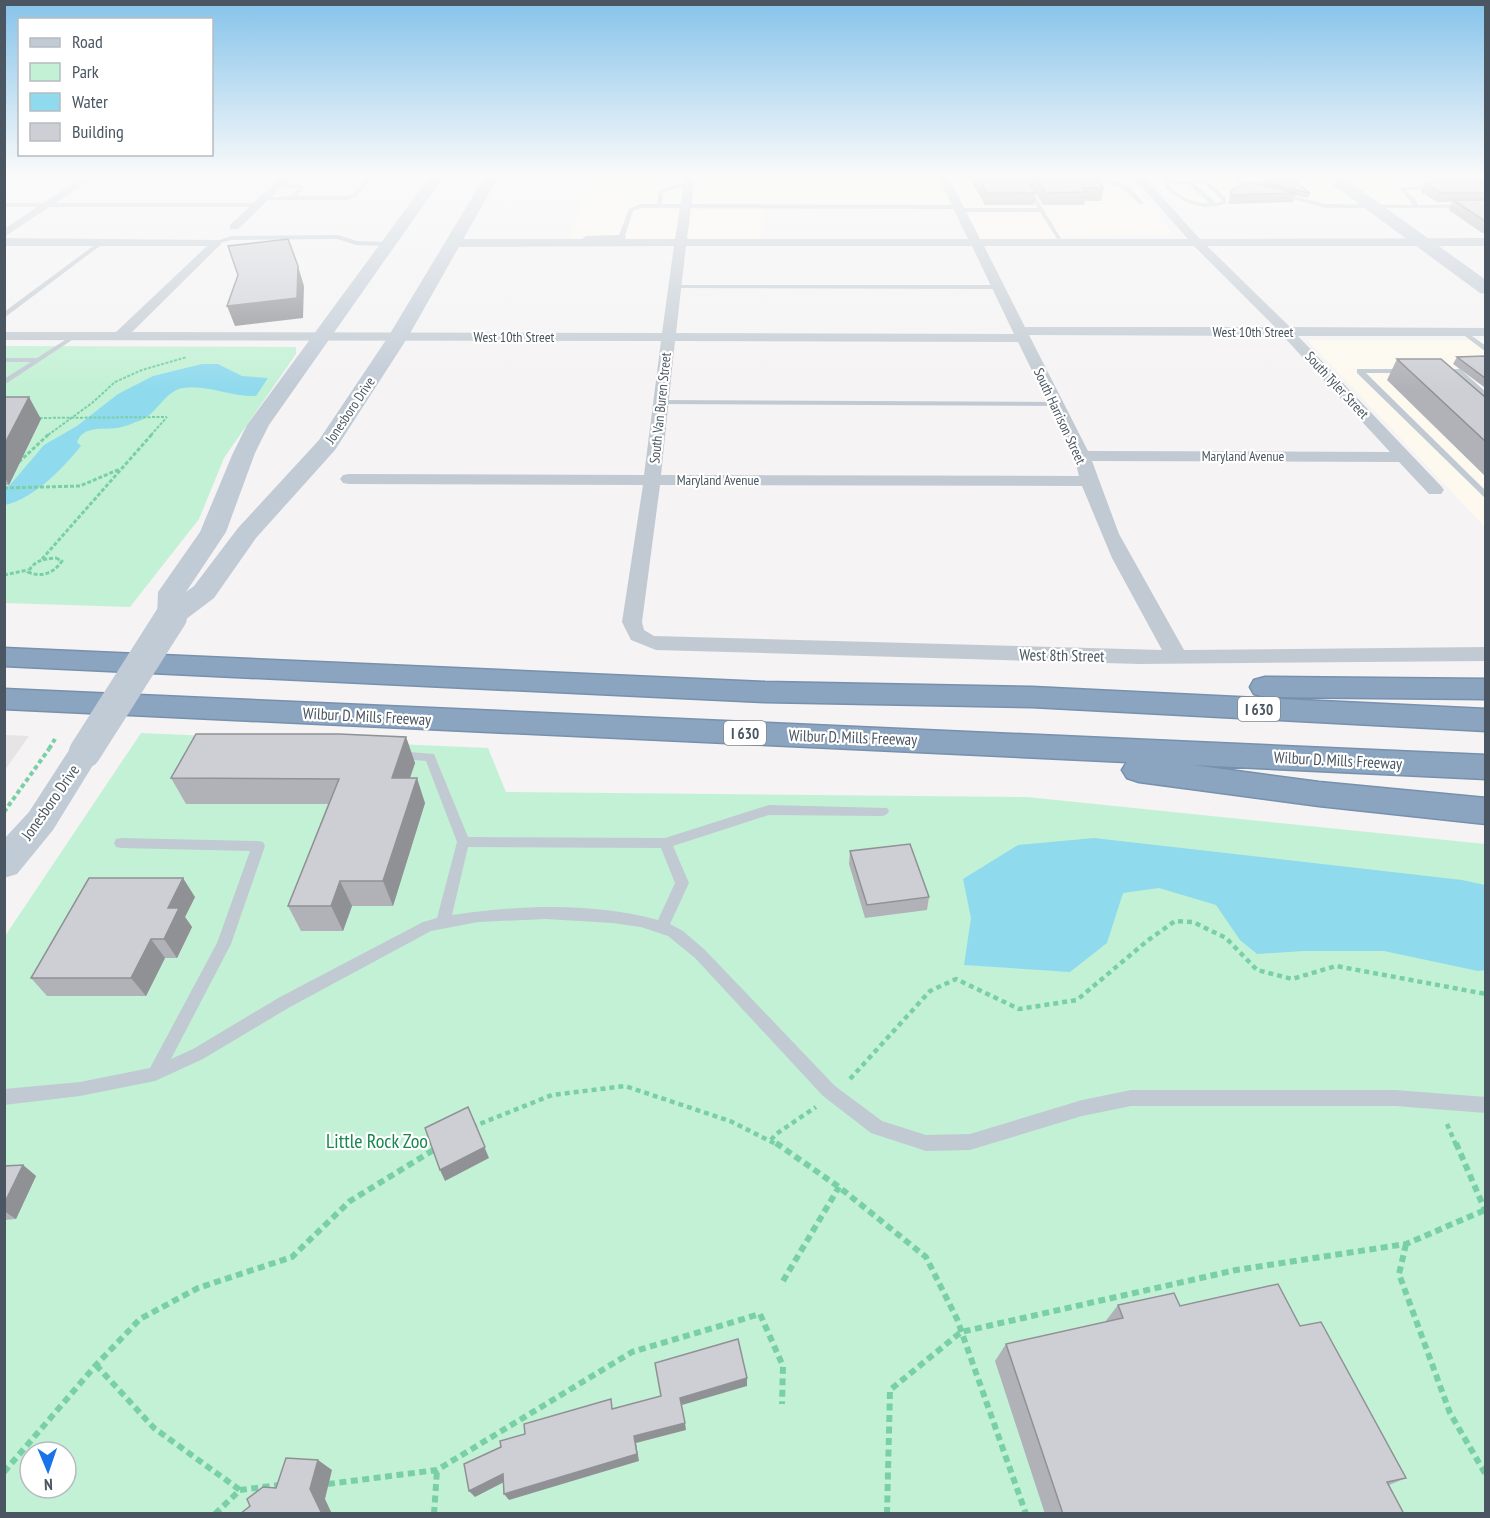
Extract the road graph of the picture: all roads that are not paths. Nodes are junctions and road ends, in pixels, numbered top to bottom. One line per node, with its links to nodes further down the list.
1 (96, 247): 12 (lane)
2 (213, 247): 19 (street)
3 (384, 247): 20 (street, Jonesboro Drive)
4 (450, 247): 21 (street, Jonesboro Drive)
5 (679, 247): 9 (street, South Van Buren Street)
6 (977, 247): 10 (street, South Harrison Street)
7 (1202, 247): 13 (street, South Tyler Street)
8 (1430, 247): 11 (street)
9 (674, 287): 10 (lane); 22 (street, South Van Buren Street)
10 (998, 287): 16 (street, South Harrison Street)
11 (1485, 289)
12 (4, 316)
13 (1287, 332): 14 (street, West 10th Street); 16 (street, West 10th Street); 33 (street, South Tyler Street)
14 (1463, 332): 15 (street, West 10th Street); 23 (lane)
15 (1485, 332)
16 (1022, 335): 22 (street, West 10th Street); 31 (street, South Harrison Street)
17 (4, 336): 18 (street, West 10th Street)
18 (75, 336): 19 (street, West 10th Street); 25 (lane)
19 (120, 336): 20 (street, West 10th Street)
20 (322, 337): 21 (street, West 10th Street); 39 (street, Jonesboro Drive)
21 (398, 337): 22 (street, West 10th Street); 39 (street, Jonesboro Drive)
22 (668, 338): 30 (street, South Van Buren Street)
23 (1484, 348)
24 (4, 360): 25 (lane)
25 (41, 360): 28 (lane)
26 (1414, 371): 38 (lane)
27 (1435, 371): 29 (lane)
28 (4, 383)
29 (1485, 396)
30 (660, 402): 31 (lane); 35 (street, South Van Buren Street)
31 (1055, 404): 32 (street, South Harrison Street)
32 (1082, 456): 33 (street, Maryland Avenue); 36 (street, South Harrison Street)
33 (1404, 457): 37 (street, South Tyler Street)
34 (349, 478): 35 (street, Maryland Avenue)
35 (652, 480): 36 (street, Maryland Avenue); 40 (street, South Van Buren Street)
36 (1088, 481): 42 (street, South Harrison Street)
37 (1435, 490)
38 (1485, 496)
39 (171, 617): 56 (street, Jonesboro Drive, bridge)
40 (640, 638): 42 (street, West 8th Street)
41 (1485, 654): 42 (street, West 8th Street)
42 (1176, 655)
43 (4, 657): 45 (highway, I 630)
44 (1485, 689): 45 (highway)
45 (1032, 697): 47 (highway, I 630)
46 (4, 699): 48 (highway, Wilbur D. Mills Freeway / I 630)
47 (1485, 720)
48 (920, 740): 50 (highway, Wilbur D. Mills Freeway / I 630); 52 (highway)
49 (384, 754): 53 (lane)
50 (1485, 767)
51 (883, 811): 55 (lane)
52 (1485, 811)
53 (463, 842): 55 (lane); 57 (lane)
54 (121, 843): 59 (lane)
55 (665, 843): 58 (lane)
56 (4, 864)
57 (443, 921): 58 (lane); 59 (lane)
58 (662, 927): 61 (lane)
59 (155, 1074): 60 (lane)
60 (4, 1097)
61 (1485, 1105)

